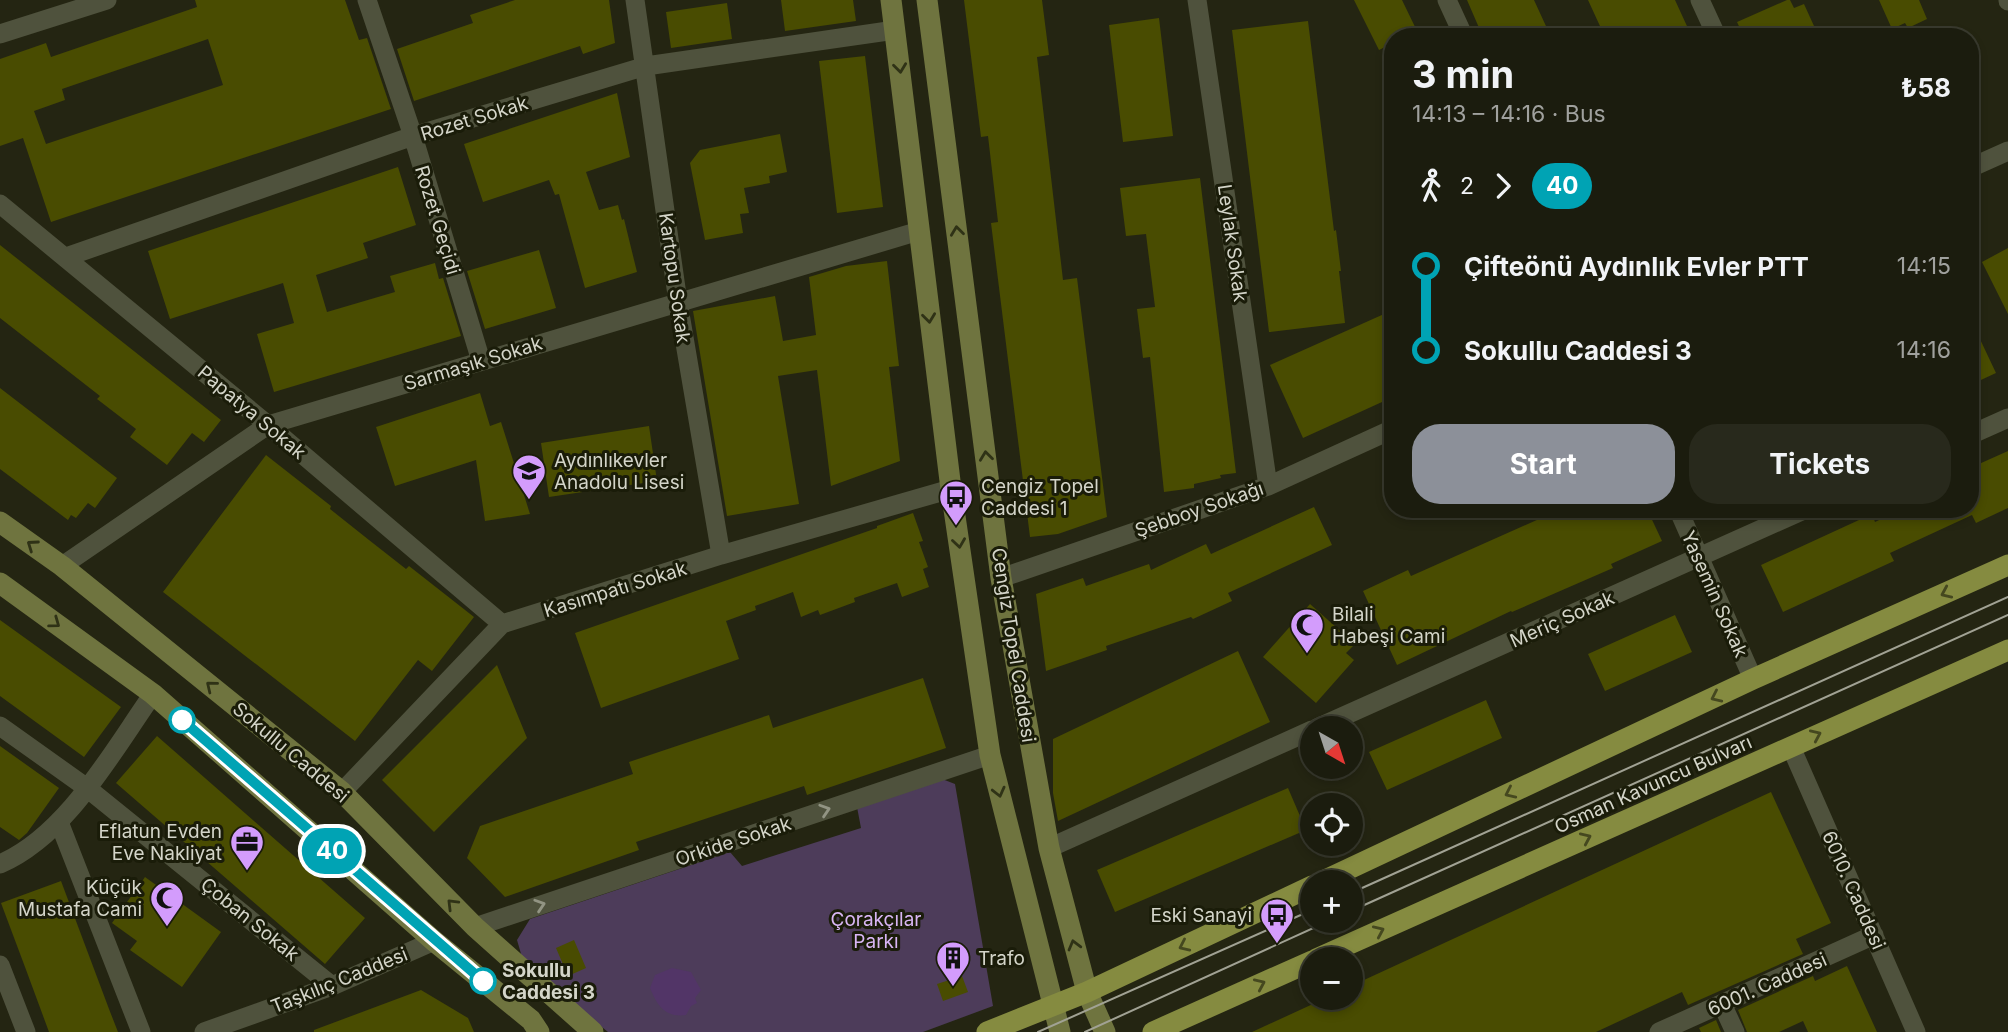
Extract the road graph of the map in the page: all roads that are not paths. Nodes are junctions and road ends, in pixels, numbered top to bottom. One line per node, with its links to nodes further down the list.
1 (367, 0): 14 (street, Rozet Geçidi)
2 (635, 0): 13 (street, Kartopu Sokak)
3 (891, 0): 11 (main road, Cengiz Topel Caddesi)
4 (927, 0): 35 (main road, Cengiz Topel Caddesi, one-way to 4)
5 (1198, 0): 26 (street, Leylak Sokak)
6 (1447, 0): 9 (street)
7 (1700, 0): 10 (street)
8 (94, 2): 12 (street)
9 (1460, 28)
10 (1713, 28)
11 (895, 30): 13 (street, Rozet Sokak); 18 (main road, Cengiz Topel Caddesi, one-way to 18)
12 (0, 34)
13 (646, 66): 14 (street, Rozet Sokak); 20 (street, Kartopu Sokak)
14 (412, 136): 19 (street, Rozet Sokak); 21 (street, Rozet Geçidi)
15 (2008, 151): 16 (street)
16 (1979, 164)
17 (0, 204): 19 (street, Papatya Sokak)
18 (919, 231): 20 (street, Sarmaşık Sokak); 27 (main road, Cengiz Topel Caddesi, one-way to 27)
19 (66, 257): 23 (street, Papatya Sokak)
20 (678, 302): 21 (street, Sarmaşık Sokak); 31 (street, Kartopu Sokak)
21 (481, 361): 23 (street, Sarmaşık Sokak)
22 (2008, 418): 24 (street)
23 (268, 425): 34 (street, Sarmaşık Sokak); 37 (street, Papatya Sokak)
24 (1979, 431)
25 (1384, 433): 26 (street, Şebboy Sokağı)
26 (1268, 486): 35 (street, Şebboy Sokağı)
27 (951, 489): 31 (street, Kasımpatı Sokak); 45 (main road, Cengiz Topel Caddesi, one-way to 45)
28 (1682, 518): 32 (street, Yasemin Sokak)
29 (1786, 518): 32 (street, Meriç Sokak)
30 (0, 522): 34 (main road, Sokullu Caddesi, one-way to 30)
31 (721, 555): 37 (street, Kasımpatı Sokak)
32 (1699, 557): 39 (street, Yasemin Sokak); 41 (street, Meriç Sokak)
33 (2008, 565): 39 (highway, one-way to 39)
34 (62, 566): 47 (main road, Sokullu Caddesi, one-way to 34)
35 (1001, 578): 49 (main road, Cengiz Topel Caddesi)
36 (0, 583): 40 (main road, one-way to 40)
37 (502, 624): 47 (street, Kasımpatı Sokak)
38 (2008, 650): 44 (highway, Osman Kavuncu Bulvarı, one-way to 38)
39 (1753, 679): 51 (highway, one-way to 51)
40 (153, 694): 46 (street); 55 (main road)
41 (1344, 716)
42 (0, 726): 46 (street, Çoban Sokak)
43 (1300, 735): 49 (street)
44 (1791, 747): 54 (street, 6010. Caddesi); 56 (highway, Osman Kavuncu Bulvarı, one-way to 44)
45 (990, 755): 53 (street, Orkide Sokak, one-way to 45); 62 (main road, Cengiz Topel Caddesi, one-way to 62)
46 (87, 788): 48 (street); 59 (street, Çoban Sokak)
47 (342, 792): 53 (main road, Sokullu Caddesi, one-way to 47)
48 (59, 822): 50 (street); 64 (street)
49 (1049, 848): 60 (main road, Cengiz Topel Caddesi, one-way to 49)
50 (5, 856)
51 (1347, 870)
52 (1300, 892): 60 (highway, one-way to 60)
53 (475, 927): 67 (main road, Sokullu Caddesi)
54 (1874, 935): 61 (street, 6001. Caddesi); 74 (street, 6010. Caddesi)
55 (433, 941): 59 (street, Taşkılıç Caddesi); 66 (main road)
56 (1344, 947)
57 (0, 965): 63 (street)
58 (1300, 967): 71 (highway, Osman Kavuncu Bulvarı, one-way to 58)
59 (332, 986): 65 (street, Taşkılıç Caddesi)
60 (1087, 992): 62 (highway); 70 (main road, Cengiz Topel Caddesi)
61 (1722, 1004): 72 (street, 6001. Caddesi); 73 (street)
62 (1052, 1005): 68 (highway); 69 (main road, Cengiz Topel Caddesi)
63 (26, 1032)
64 (141, 1032)
65 (204, 1032)
66 (540, 1032)
67 (593, 1032)
68 (986, 1032)
69 (1060, 1032)
70 (1105, 1032)
71 (1153, 1032)
72 (1659, 1032)
73 (1735, 1032)
74 (1916, 1032)

